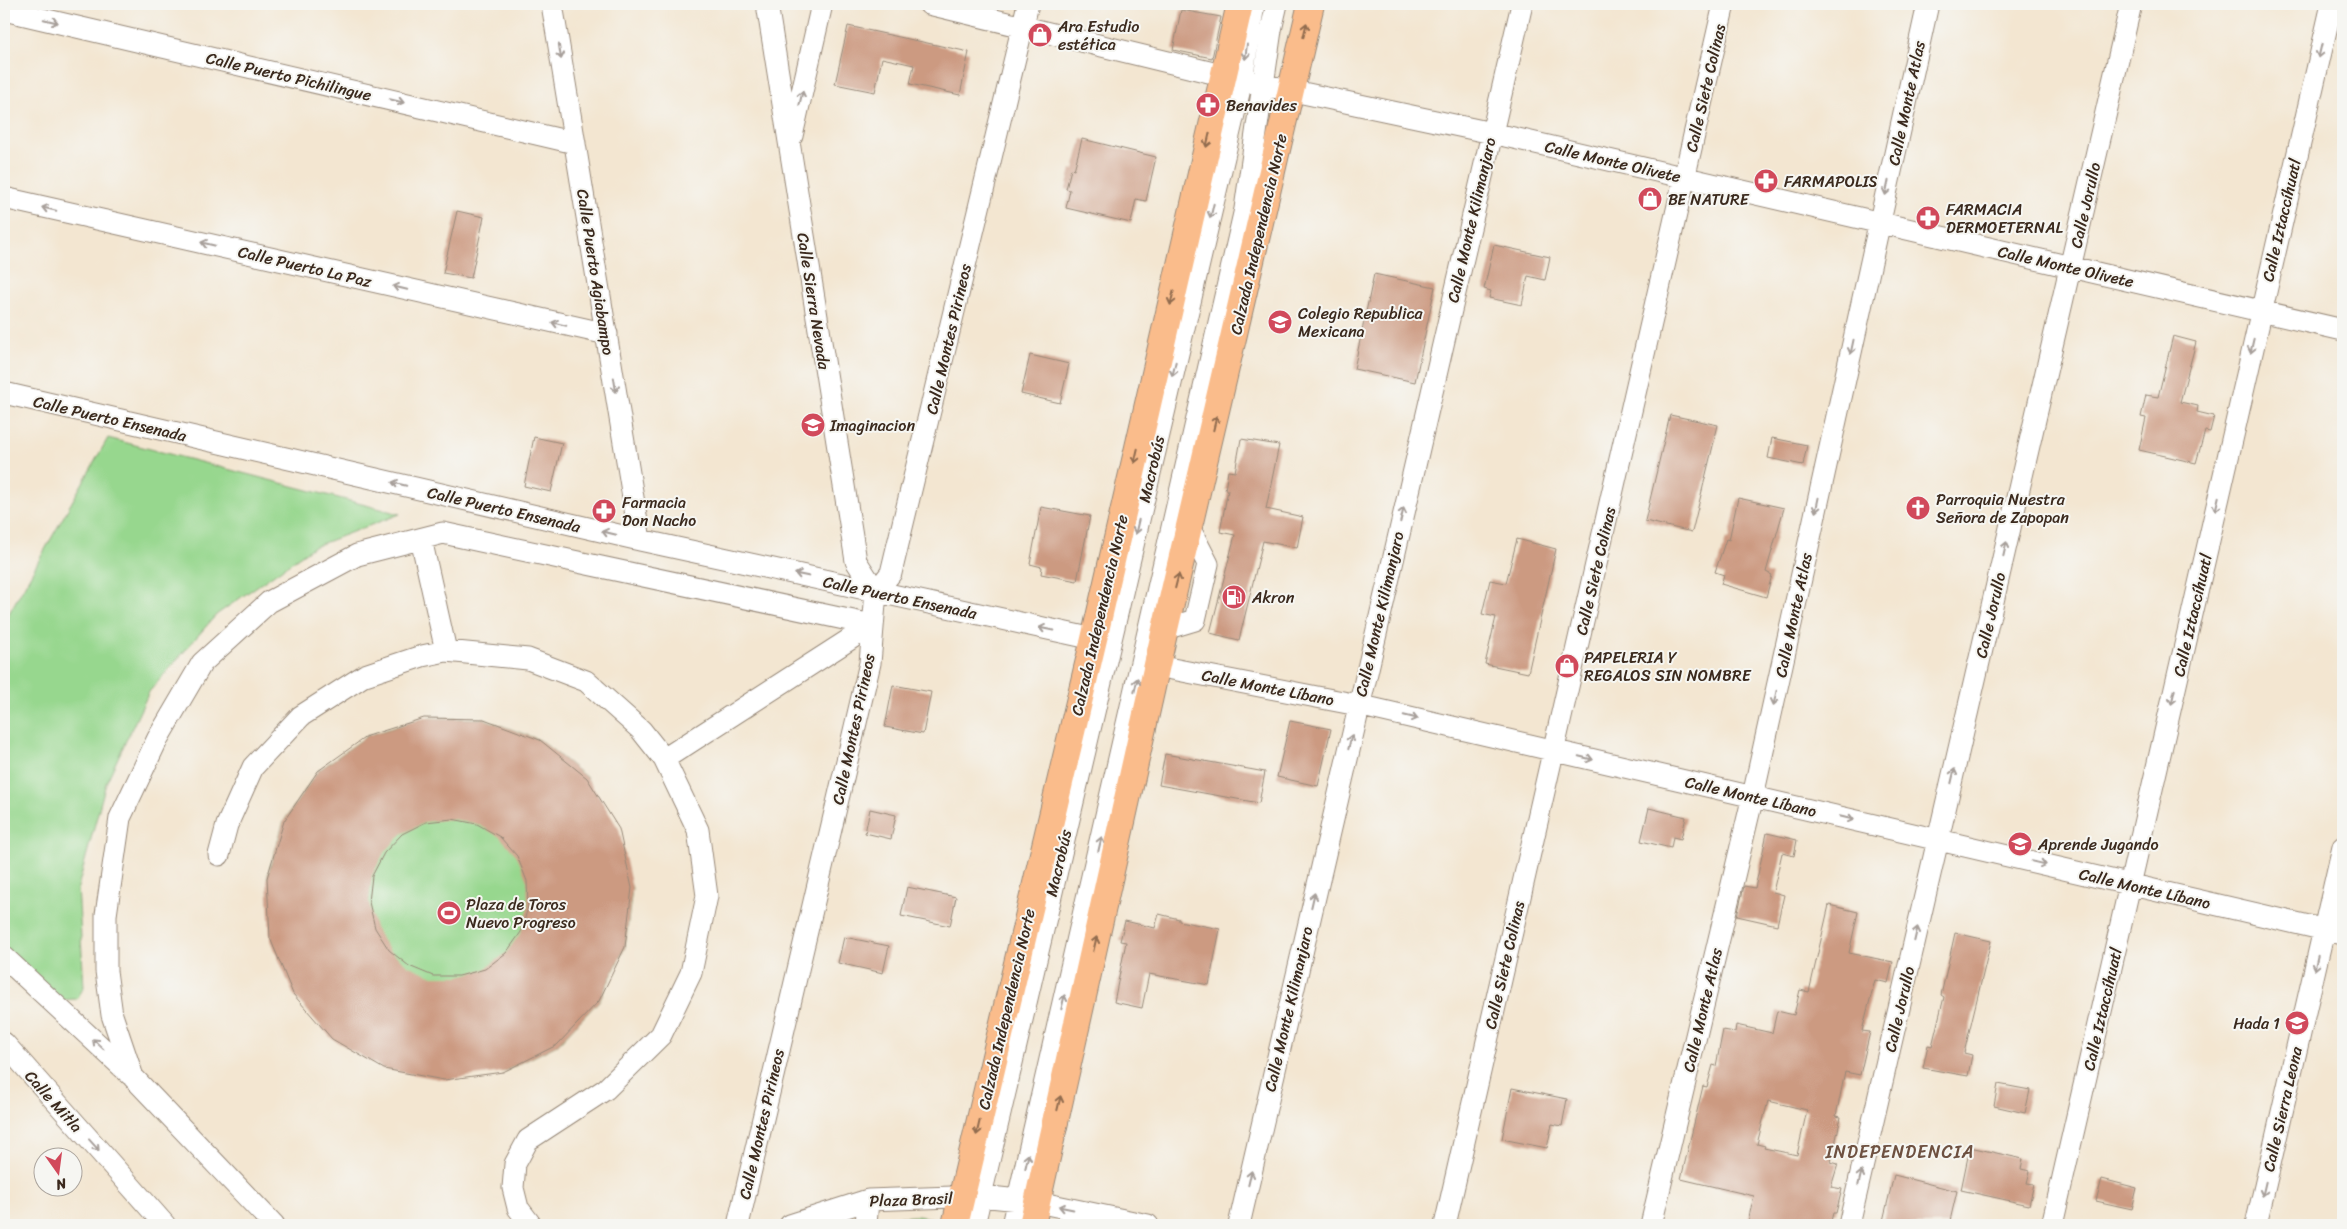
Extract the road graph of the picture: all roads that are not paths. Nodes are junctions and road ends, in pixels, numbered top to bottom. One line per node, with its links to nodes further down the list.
1 (552, 4): 21 (street, Calle Puerto Agiabampo, one-way to 21)
2 (767, 4): 22 (street, Calle Sierra Nevada)
3 (822, 4): 22 (street, one-way to 3)
4 (929, 4): 16 (street, Calle Monte Olivete)
5 (1028, 4): 16 (street, Calle Montes Pirineos)
6 (1240, 4): 17 (main road, Calzada Independencia Norte)
7 (1254, 4): 17 (street, Macrobús, one-way to 17)
8 (1277, 4): 18 (street, Macrobús)
9 (1311, 4): 19 (main road, Calzada Independencia Norte, one-way to 9)
10 (1522, 4): 20 (street, Calle Monte Kilimanjaro)
11 (1724, 4): 23 (street, Calle Siete Colinas)
12 (1928, 4): 25 (street, Calle Monte Atlas, one-way to 25)
13 (2131, 4): 26 (street, Calle Jorullo)
14 (2332, 4): 27 (street, Calle Iztaccíhuatl, one-way to 27)
15 (4, 10): 21 (street, Calle Puerto Pichilingue, one-way to 21)
16 (1023, 25): 17 (street, Calle Monte Olivete); 33 (street, Calle Montes Pirineos)
17 (1233, 77): 18 (street, Calle Monte Olivete); 35 (main road, Calzada Independencia Norte, one-way to 35); 50 (street, Macrobús, one-way to 50)
18 (1264, 84): 19 (street, Calle Monte Olivete); 52 (street, Macrobús, one-way to 18)
19 (1291, 90): 20 (street, Calle Monte Olivete); 37 (main road, Calzada Independencia Norte, one-way to 19)
20 (1492, 133): 23 (street, Calle Monte Olivete); 38 (street, Calle Monte Kilimanjaro, one-way to 20)
21 (575, 143): 29 (street, Calle Puerto Agiabampo)
22 (790, 146): 33 (street, Calle Sierra Nevada)
23 (1685, 178): 25 (street, Calle Monte Olivete); 39 (street, Calle Siete Colinas)
24 (4, 198): 29 (street, Calle Puerto La Paz, one-way to 24)
25 (1880, 223): 26 (street, Calle Monte Olivete); 41 (street, Calle Monte Atlas, one-way to 41)
26 (2070, 267): 27 (street, Calle Monte Olivete); 42 (street, Calle Jorullo, one-way to 26)
27 (2260, 311): 28 (street, Calle Monte Olivete); 45 (street, Calle Iztaccíhuatl, one-way to 45)
28 (2343, 330)
29 (606, 334): 32 (street, Calle Puerto Agiabampo, one-way to 32)
30 (4, 394): 32 (street, Calle Puerto Ensenada, one-way to 30)
31 (421, 539): 34 (street); 36 (street); 49 (street)
32 (640, 540): 33 (street, Calle Puerto Ensenada, one-way to 32)
33 (876, 592): 34 (street, Calle Montes Pirineos); 35 (street, Calle Puerto Ensenada, one-way to 33)
34 (872, 626): 40 (street); 56 (street, Calle Montes Pirineos)
35 (1094, 639): 50 (main road, Calzada Independencia Norte, one-way to 50)
36 (446, 651): 40 (street); 44 (street)
37 (1157, 666): 38 (street, Calle Monte Líbano); 52 (main road, Calzada Independencia Norte, one-way to 37)
38 (1358, 705): 39 (street, Calle Monte Líbano, one-way to 39); 63 (street, Calle Monte Kilimanjaro, one-way to 38)
39 (1553, 750): 41 (street, Calle Monte Líbano, one-way to 41); 64 (street, Calle Siete Colinas)
40 (664, 759): 55 (street)
41 (1753, 796): 42 (street, Calle Monte Líbano, one-way to 42); 65 (street, Calle Monte Atlas)
42 (1938, 840): 45 (street, Calle Monte Líbano, one-way to 45); 66 (street, Calle Jorullo, one-way to 42)
43 (2343, 847): 46 (street, Calle Sierra Leona)
44 (220, 855)
45 (2131, 885): 46 (street, Calle Monte Líbano); 67 (street, Calle Iztaccíhuatl)
46 (2334, 932): 68 (street, Calle Sierra Leona, one-way to 68)
47 (4, 958): 49 (street, one-way to 47)
48 (4, 1044): 53 (street, Calle Mitla, one-way to 53)
49 (134, 1077): 54 (street)
50 (972, 1197): 51 (street, Plaza Brasil); 52 (street, Plaza Brasil); 59 (main road, Calzada Independencia Norte); 60 (street, Macrobús)
51 (868, 1200): 57 (street, Plaza Brasil); 58 (street)
52 (1029, 1209): 61 (street, Macrobús); 62 (street, Plaza Brasil, one-way to 52)
53 (165, 1225)
54 (274, 1225)
55 (531, 1225)
56 (738, 1225)
57 (790, 1225)
58 (866, 1225)
59 (955, 1225)
60 (974, 1225)
61 (1012, 1225)
62 (1148, 1225)
63 (1239, 1225)
64 (1444, 1225)
65 (1651, 1225)
66 (1849, 1225)
67 (2052, 1225)
68 (2256, 1225)

